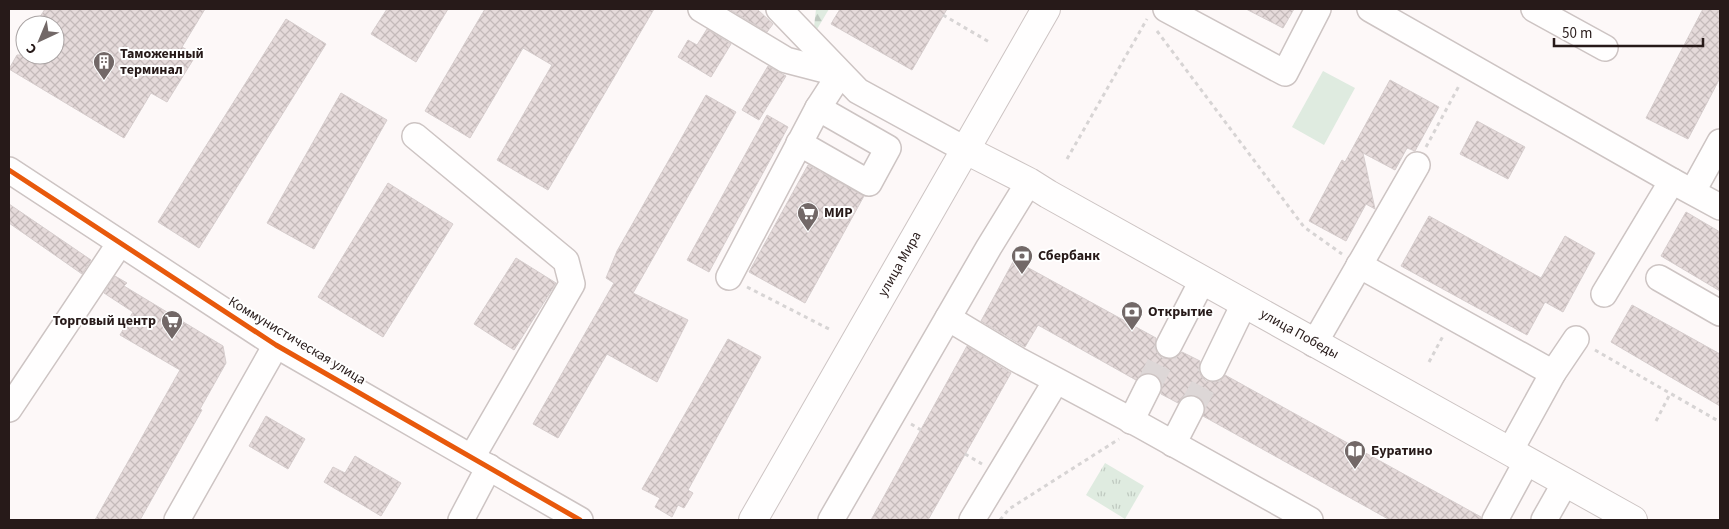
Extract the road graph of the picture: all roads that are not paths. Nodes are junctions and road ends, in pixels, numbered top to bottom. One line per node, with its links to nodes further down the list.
1 (778, 9): 9 (street)
2 (1046, 9): 14 (main road, улица Мира)
3 (1318, 9): 7 (street)
4 (1370, 9): 18 (street)
5 (1534, 9): 8 (street)
6 (705, 12): 9 (street)
7 (1154, 13)
8 (1605, 48)
9 (840, 74): 10 (street); 14 (street)
10 (818, 108): 13 (street); 13 (street)
11 (415, 136): 42 (street)
12 (1720, 142): 18 (street)
13 (799, 143): 22 (street)
14 (966, 150): 17 (main road, улица Победы); 47 (main road, улица Мира)
15 (1417, 165): 21 (street)
16 (9, 170): 20 (street, Коммунистическая улица)
17 (1029, 182): 24 (main road, улица Победы); 28 (street)
18 (1682, 186): 19 (street); 25 (street)
19 (1720, 207)
20 (120, 243): 31 (street, Коммунистическая улица); 37 (street)
21 (1359, 265): 30 (street); 34 (street)
22 (729, 277)
23 (1659, 278): 27 (street)
24 (1202, 281): 26 (main road, улица Победы); 32 (street)
25 (1604, 294)
26 (1244, 304): 30 (main road, улица Победы); 33 (street)
27 (1720, 313)
28 (948, 318): 35 (street); 48 (street)
29 (1576, 339): 34 (street)
30 (1314, 344): 41 (main road, улица Победы)
31 (276, 345): 42 (street, Коммунистическая улица); 44 (street)
32 (1169, 346)
33 (1213, 368)
34 (1553, 373): 41 (street)
35 (1056, 381): 39 (street); 49 (street)
36 (1148, 387): 39 (street)
37 (9, 409)
38 (1191, 409): 40 (street)
39 (1135, 423): 40 (street)
40 (1172, 444): 50 (street)
41 (1518, 456): 43 (main road, улица Победы); 51 (street)
42 (481, 462): 45 (street); 46 (street, Коммунистическая улица)
43 (1565, 483): 52 (street); 53 (main road, улица Победы)
44 (177, 520)
45 (461, 520)
46 (580, 520)
47 (753, 520)
48 (831, 520)
49 (972, 520)
50 (1310, 520)
51 (1495, 520)
52 (1544, 520)
53 (1633, 520)

